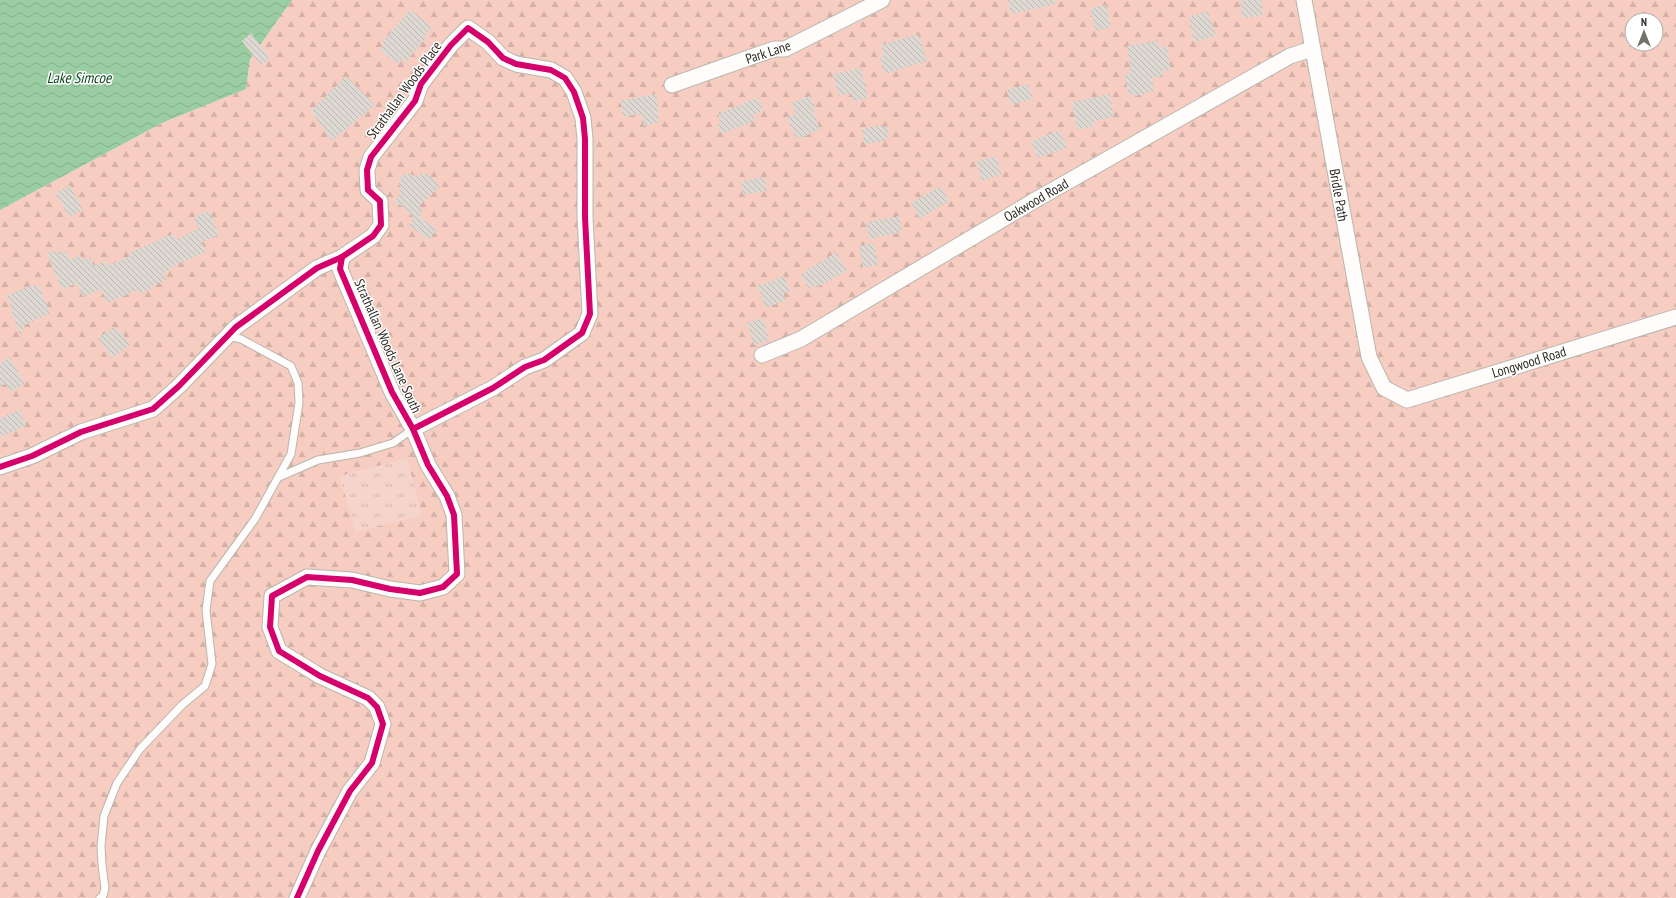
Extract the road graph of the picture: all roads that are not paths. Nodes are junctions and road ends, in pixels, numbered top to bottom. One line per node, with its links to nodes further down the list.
1 (882, 0): 4 (street, Park Lane)
2 (1304, 0): 3 (street, Bridle Path)
3 (1312, 49): 8 (street, Oakwood Road); 9 (street, Bridle Path)
4 (672, 85)
5 (342, 257): 7 (street, Strathallan Woods Place); 10 (street, Strathallan Woods Lane South); 10 (street, Strathallan Woods Place)
6 (1676, 317): 9 (street, Longwood Road)
7 (228, 336): 11 (street, Strathallan Woods Place); 12 (lane)
8 (762, 355)
9 (1384, 388)
10 (413, 429): 12 (lane); 14 (street, Strathallan Woods Lane South)
11 (0, 467)
12 (279, 477): 13 (lane)
13 (100, 898)
14 (297, 898)

